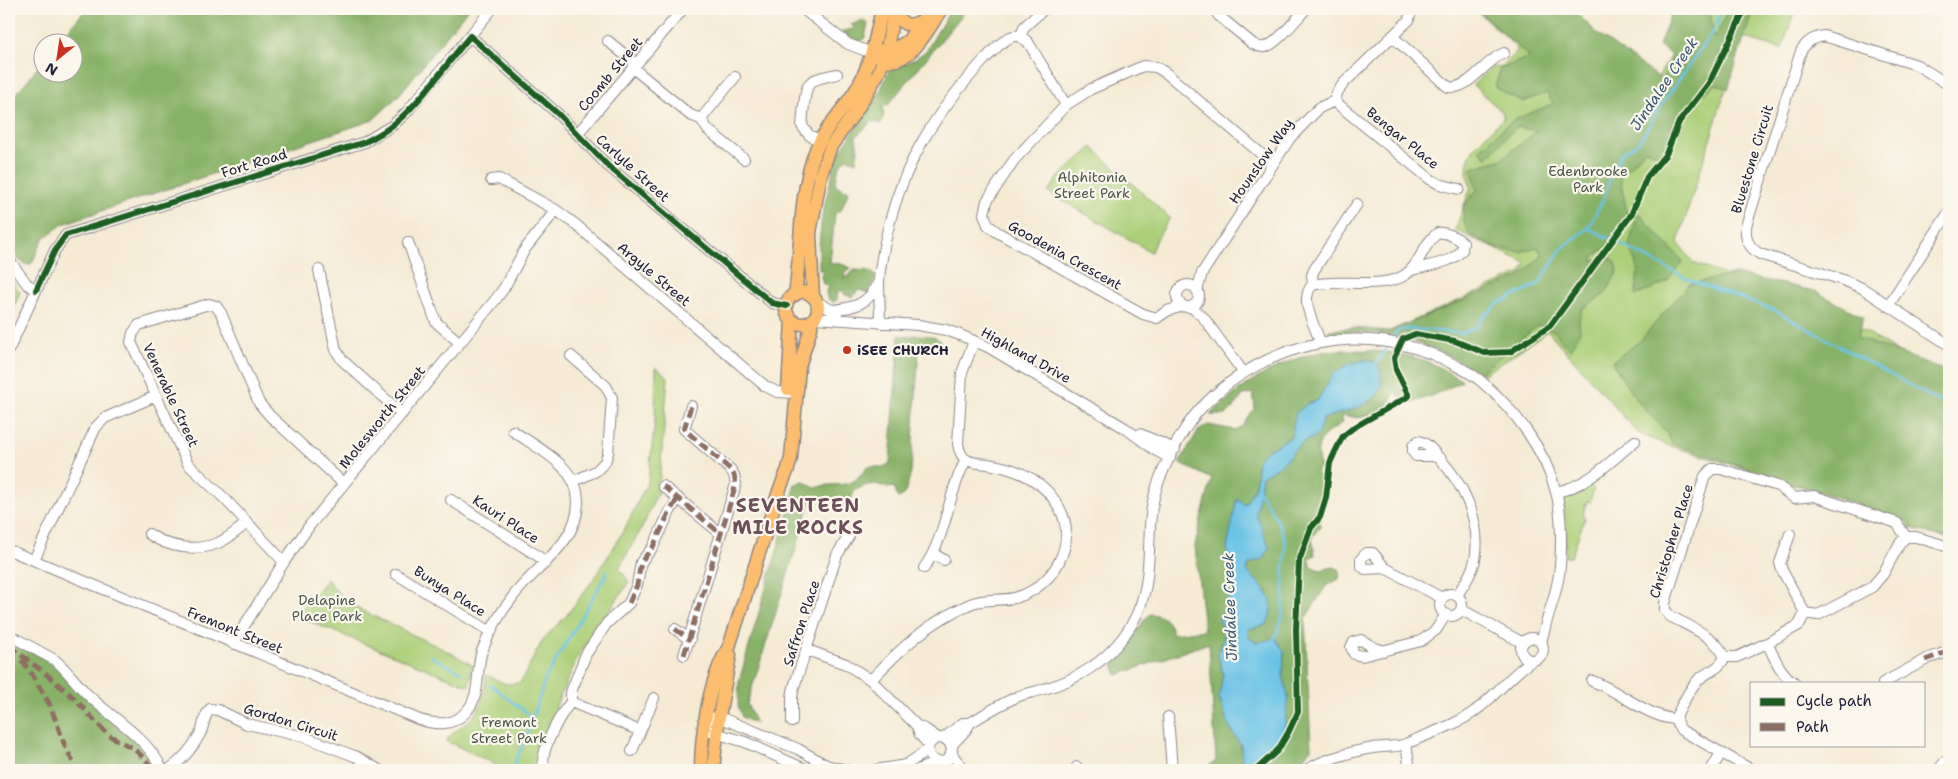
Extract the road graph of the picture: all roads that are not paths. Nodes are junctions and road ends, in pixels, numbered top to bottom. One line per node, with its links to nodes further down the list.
1 (492, 9): 13 (street, Fort Road)
2 (683, 9): 20 (street, Coomb Street)
3 (803, 9): 17 (street)
4 (882, 9): 17 (main road)
5 (894, 9): 12 (main road); 19 (main road)
6 (930, 9): 12 (main road)
7 (941, 9): 19 (main road)
8 (1044, 9): 14 (street)
9 (1214, 9): 10 (street)
10 (1306, 9)
11 (1411, 9): 15 (street, Hounslow Way)
12 (923, 20): 19 (main road)
13 (470, 36): 27 (street, Carlyle Street); 44 (street, Fort Road)
14 (1021, 36): 25 (street); 41 (street)
15 (1392, 36): 18 (street); 24 (street, Hounslow Way)
16 (608, 41): 20 (street)
17 (872, 53): 19 (main road); 28 (main road)
18 (1504, 53)
19 (885, 55): 46 (main road)
20 (634, 66): 26 (street); 27 (street, Coomb Street)
21 (837, 74): 28 (street)
22 (735, 77): 26 (street)
23 (1949, 85): 49 (street, Bluestone Circuit)
24 (1334, 101): 30 (street, Hounslow Way); 32 (street, Bengar Place)
25 (1066, 105): 30 (street, Goodenia Crescent); 47 (street, Goodenia Crescent)
26 (702, 119): 29 (street)
27 (578, 133): 48 (street, Carlyle Street)
28 (820, 141): 45 (main road)
29 (744, 159)
30 (1273, 164): 40 (street, Hounslow Way)
31 (491, 180): 34 (street, Argyle Street)
32 (1458, 189)
33 (1358, 204): 42 (street)
34 (556, 210): 56 (street, Molesworth Street); 62 (street, Argyle Street)
35 (1949, 212): 49 (street)
36 (408, 242): 56 (street)
37 (9, 260): 44 (street)
38 (319, 270): 65 (street)
39 (1411, 270): 39 (street); 42 (street)
40 (1202, 273): 43 (street, Hounslow Way); 47 (street, Hounslow Way)
41 (879, 280): 50 (street); 54 (street)
42 (1313, 285): 57 (street)
43 (1187, 286): 47 (street); 47 (street, Hounslow Way)
44 (36, 290): 59 (street, Fort Road)
45 (795, 295): 46 (main road); 48 (main road)
46 (815, 299): 50 (street, Highland Drive); 53 (main road)
47 (1189, 301): 61 (street)
48 (787, 306): 52 (main road)
49 (1888, 306): 58 (street, Bluestone Circuit)
50 (832, 310): 51 (street, Highland Drive)
51 (846, 319): 53 (street, Highland Drive); 54 (street, Highland Drive)
52 (792, 320): 53 (main road); 62 (main road)
53 (813, 320): 62 (main road)
54 (880, 323): 55 (street, Highland Drive)
55 (974, 341): 68 (street, Highland Drive); 70 (street)
56 (460, 343): 65 (street, Molesworth Street)
57 (1316, 343): 61 (street); 74 (street)
58 (1949, 345)
59 (9, 349)
60 (571, 356): 71 (street)
61 (1243, 372): 68 (street)
62 (792, 393): 103 (main road)
63 (156, 396): 72 (street, Venerable Street); 77 (street, Venerable Street); 85 (street)
64 (691, 406): 79 (street)
65 (402, 414): 72 (street, Molesworth Street)
66 (513, 430): 71 (street)
67 (1635, 441): 74 (street)
68 (1173, 454): 123 (street)
69 (1441, 459): 91 (street)
70 (966, 460): 88 (street); 112 (street)
71 (574, 481): 87 (street)
72 (344, 484): 86 (street, Molesworth Street)
73 (663, 486): 75 (street)
74 (1556, 492): 100 (street)
75 (678, 498): 79 (street); 117 (street)
76 (451, 500): 87 (street, Kauri Place)
77 (247, 523): 78 (street); 86 (street, Venerable Street)
78 (149, 534)
79 (721, 534): 99 (street)
80 (1790, 534): 94 (street)
81 (848, 536): 104 (street, Saffron Place)
82 (1906, 537): 83 (street); 94 (street); 109 (street, Christopher Place)
83 (1949, 547)
84 (9, 550): 85 (street, Fremont Street)
85 (34, 560): 102 (street, Fremont Street)
86 (284, 562): 102 (street, Molesworth Street)
87 (546, 563): 97 (street)
88 (924, 568)
89 (1385, 568): 92 (street)
90 (396, 574): 97 (street, Bunya Place)
91 (1457, 595): 92 (street); 93 (street)
92 (1442, 598): 95 (street)
93 (1462, 610): 95 (street); 100 (street)
94 (1805, 613): 101 (street)
95 (1446, 614): 105 (street)
96 (675, 629): 99 (street)
97 (491, 632): 102 (street, Fremont Street)
98 (9, 635): 137 (street)
99 (690, 640): 107 (street)
100 (1532, 642): 108 (street); 110 (street)
101 (1767, 643): 109 (street); 114 (street)
102 (233, 644)
103 (729, 647): 118 (main road); 121 (main road)
104 (807, 650): 112 (street); 122 (street, Saffron Place)
105 (1384, 650)
106 (1944, 653): 115 (street)
107 (684, 655)
108 (1523, 655): 110 (street); 111 (street)
109 (1726, 656): 120 (street)
110 (1533, 660): 111 (street)
111 (1517, 671): 128 (street)
112 (871, 680): 124 (street)
113 (1592, 681): 120 (street)
114 (1793, 682)
115 (1884, 682)
116 (654, 698): 125 (street)
117 (571, 702): 125 (street); 135 (street)
118 (719, 717): 121 (street); 126 (main road); 143 (street)
119 (1168, 717): 148 (street)
120 (1675, 719): 132 (street)
121 (704, 722): 126 (street); 140 (main road)
122 (792, 722)
123 (970, 723): 127 (street); 130 (street)
124 (917, 726): 127 (street); 129 (street)
125 (640, 731): 131 (street)
126 (717, 734): 141 (main road); 142 (street)
127 (941, 738): 129 (street); 130 (street)
128 (1406, 744): 149 (street); 150 (street)
129 (928, 748): 134 (street); 144 (street)
130 (951, 750): 134 (street); 147 (street)
131 (632, 751)
132 (1721, 753): 151 (street); 152 (street)
133 (1949, 757): 136 (street)
134 (940, 762): 145 (street); 146 (street)
135 (546, 767)
136 (1940, 768)
137 (163, 770)
138 (168, 770): 139 (street, Gordon Circuit)
139 (379, 770)
140 (701, 770)
141 (713, 770)
142 (807, 770)
143 (847, 770)
144 (875, 770)
145 (918, 770)
146 (950, 770)
147 (964, 770)
148 (1172, 770)
149 (1307, 770)
150 (1410, 770)
151 (1711, 770)
152 (1752, 770)

